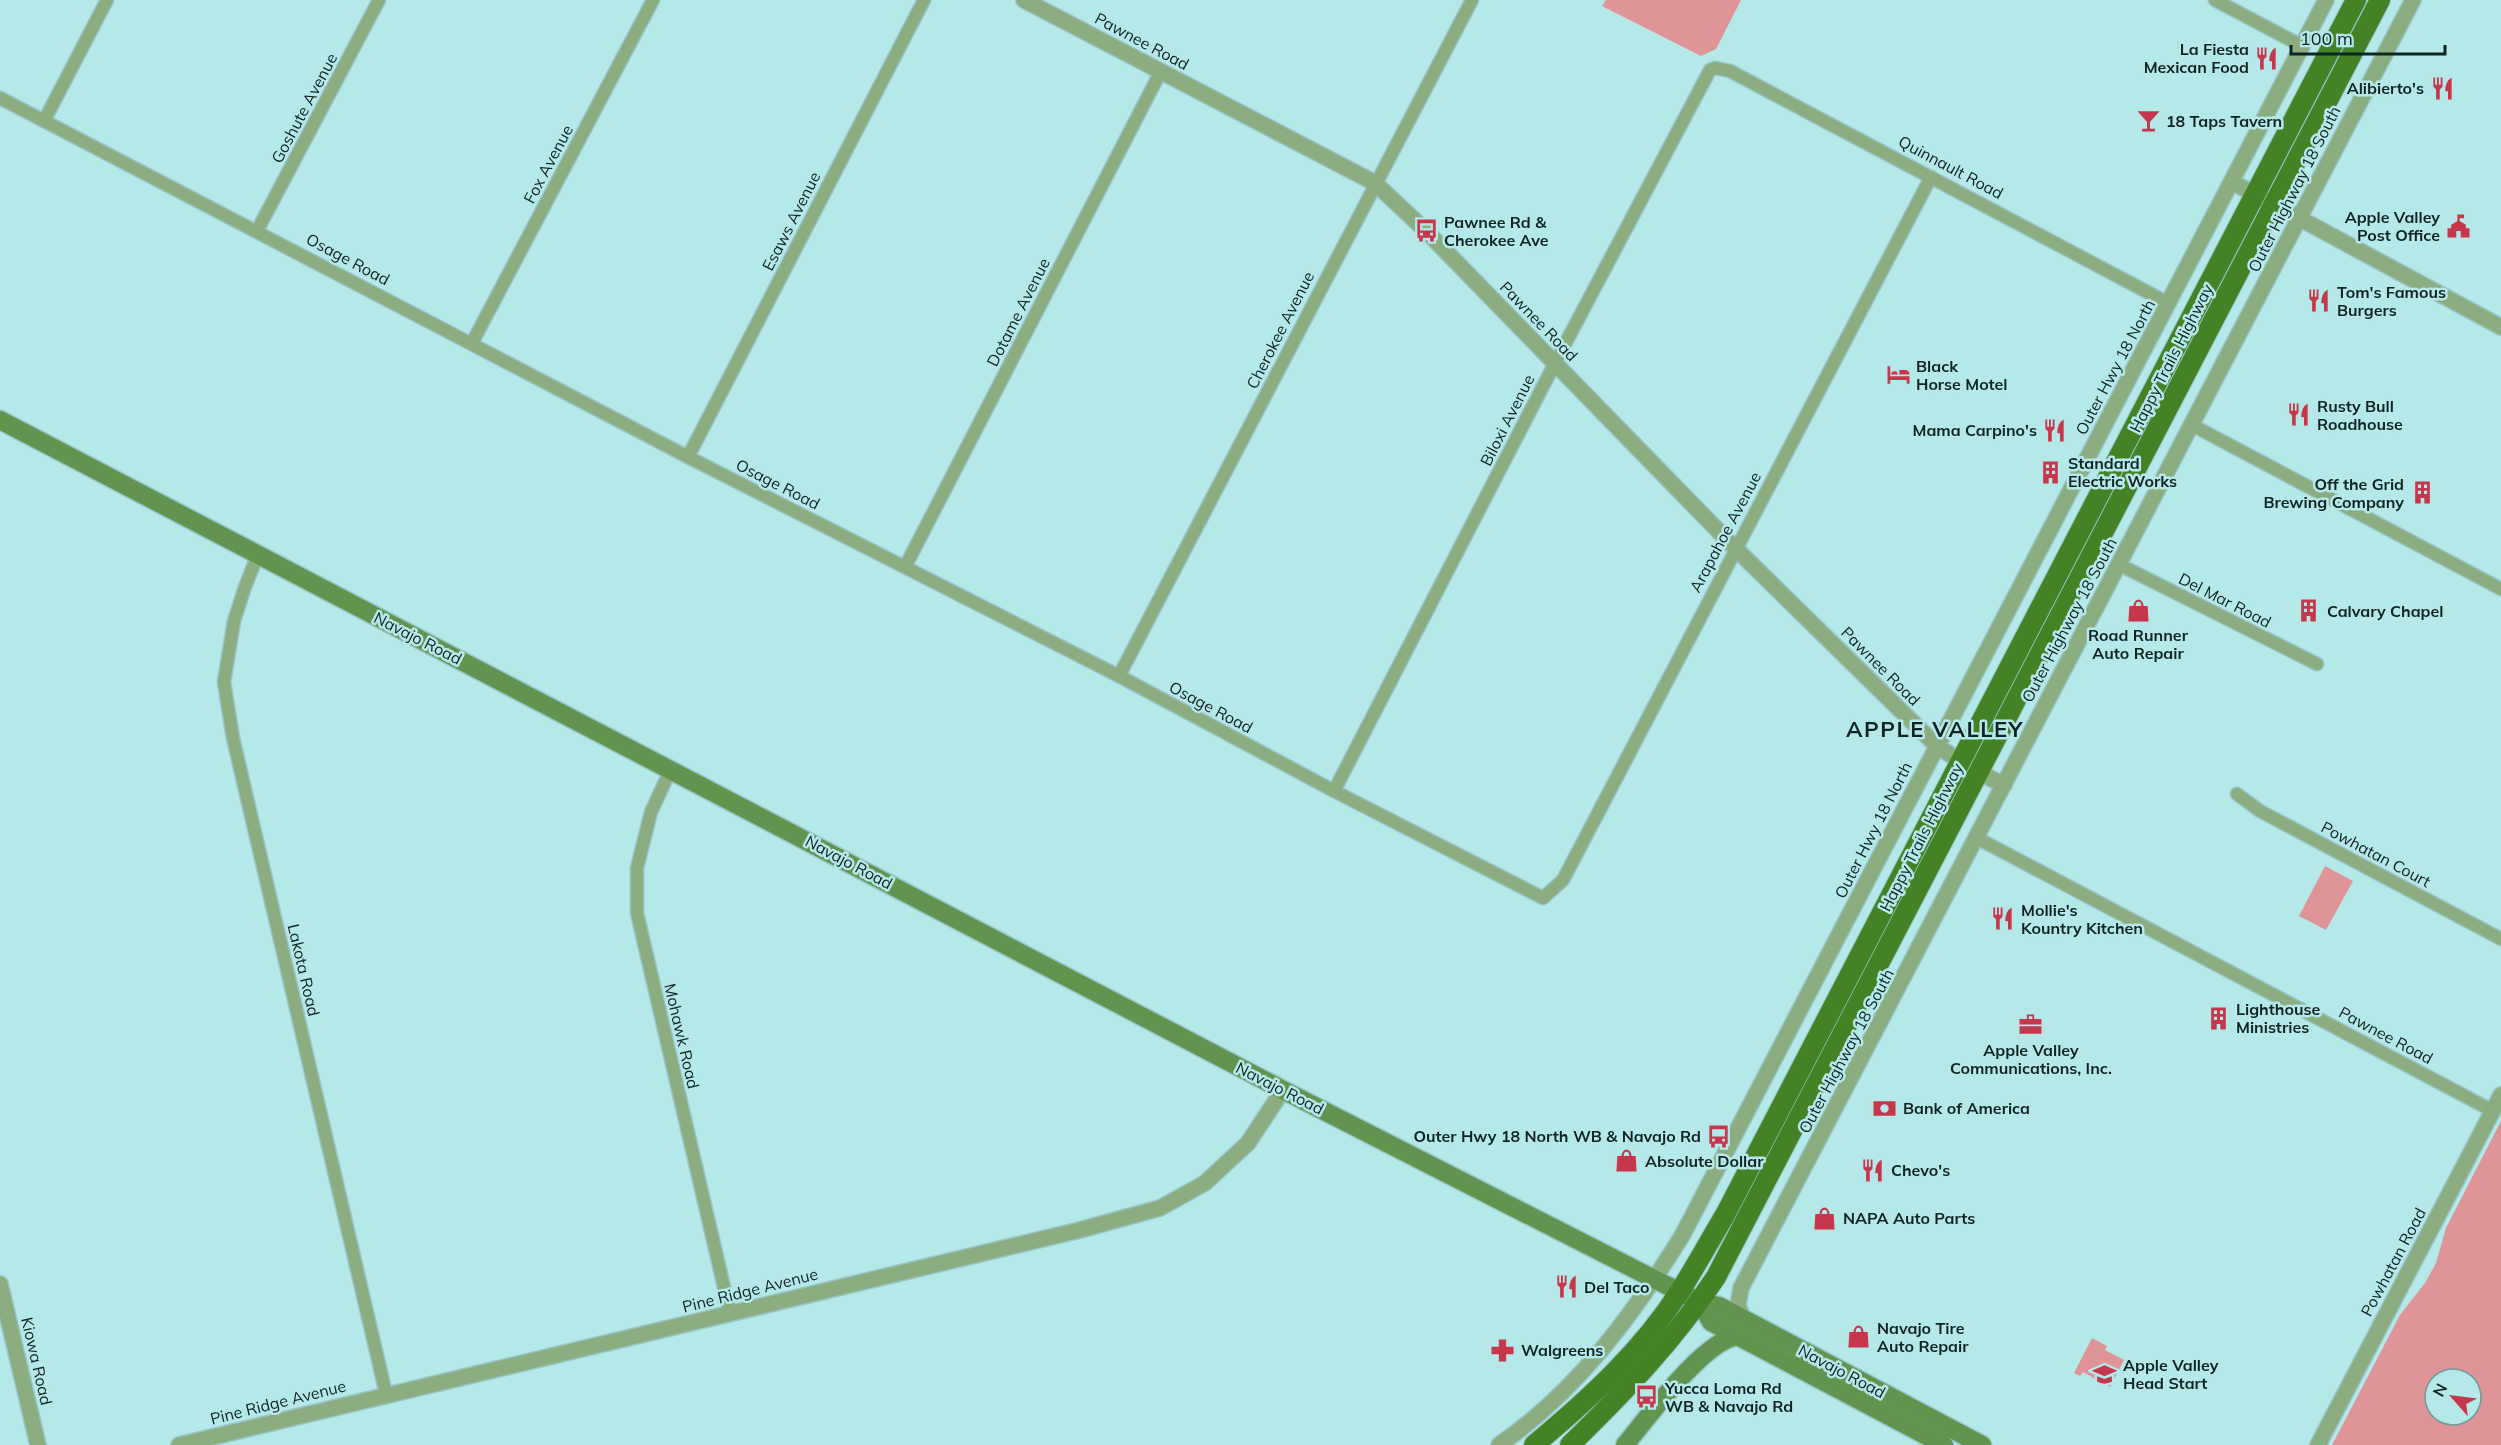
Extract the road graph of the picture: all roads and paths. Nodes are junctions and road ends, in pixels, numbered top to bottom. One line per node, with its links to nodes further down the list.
1 (107, 0): 16 (street)
2 (379, 0): 23 (street, Goshute Avenue)
3 (653, 0): 26 (street, Fox Avenue)
4 (924, 0): 30 (street, Esaws Avenue)
5 (1024, 0): 14 (street, Pawnee Road)
6 (1472, 0): 19 (street, Cherokee Avenue)
7 (2215, 0): 12 (street)
8 (2326, 0): 12 (street, Outer Hwy 18 North)
9 (2356, 0): 20 (main road, Happy Trails Highway)
10 (2380, 0): 21 (main road, Happy Trails Highway)
11 (2413, 0): 22 (street, Outer Highway 18 South)
12 (2302, 46): 18 (street, Outer Hwy 18 North)
13 (1715, 68): 17 (street, Quinnault Road); 27 (street, Biloxi Avenue)
14 (1161, 71): 19 (street, Pawnee Road); 34 (street, Dotame Avenue)
15 (0, 98): 16 (street, Osage Road)
16 (44, 121): 23 (street, Osage Road)
17 (1931, 177): 24 (street, Quinnault Road); 31 (street, Arapahoe Avenue)
18 (2232, 182): 20 (street); 24 (street, Outer Hwy 18 North)
19 (1375, 183): 27 (street, Pawnee Road); 38 (street, Cherokee Avenue)
20 (2256, 195): 21 (street); 36 (main road, Happy Trails Highway)
21 (2274, 206): 22 (street); 42 (main road, Happy Trails Highway)
22 (2299, 219): 25 (street); 29 (street, Outer Highway 18 South)
23 (257, 231): 26 (street, Osage Road)
24 (2168, 303): 39 (street, Outer Hwy 18 North)
25 (2501, 327)
26 (472, 343): 30 (street, Osage Road)
27 (1555, 363): 31 (street, Pawnee Road); 44 (street, Biloxi Avenue)
28 (0, 420): 32 (main road, Navajo Road)
29 (2192, 425): 33 (street, Outer Highway 18 South); 35 (street)
30 (688, 457): 34 (street, Osage Road)
31 (1735, 548): 39 (street, Pawnee Road); 48 (street, Arapahoe Avenue)
32 (258, 554): 41 (main road, Navajo Road); 62 (street, Lakota Road)
33 (2118, 564): 37 (street, Del Mar Road); 43 (street, Outer Highway 18 South)
34 (905, 567): 38 (street, Osage Road)
35 (2501, 589)
36 (2017, 654): 40 (main road, Happy Trails Highway); 42 (main road)
37 (2317, 664)
38 (1119, 676): 44 (street, Osage Road)
39 (1937, 746): 40 (street, Pawnee Road); 53 (street, Outer Hwy 18 North)
40 (1960, 761): 47 (main road); 56 (main road, Happy Trails Highway)
41 (671, 769): 50 (main road, Navajo Road); 58 (street, Mohawk Road)
42 (1980, 773): 43 (street); 47 (main road, Happy Trails Highway)
43 (2004, 785): 46 (street, Outer Highway 18 South)
44 (1334, 792): 48 (street, Osage Road)
45 (2237, 794): 49 (street, Powhatan Court)
46 (1977, 838): 52 (street, Pawnee Road); 55 (street, Outer Highway 18 South)
47 (1918, 890): 57 (main road, Happy Trails Highway)
48 (1543, 898)
49 (2501, 939)
50 (1283, 1090): 53 (main road, Navajo Road); 58 (street, Pine Ridge Avenue)
51 (2501, 1095): 52 (street, Powhatan Road)
52 (2493, 1111): 71 (street, Powhatan Road)
53 (1654, 1280): 56 (main road, Navajo Road); 65 (street, Outer Hwy 18 North)
54 (0, 1284): 63 (street, Kiowa Road)
55 (1741, 1288): 59 (street); 60 (street)
56 (1680, 1292): 57 (main road, Navajo Road); 66 (main road, Happy Trails Highway)
57 (1700, 1302): 59 (main road, Navajo Road); 67 (main road, Happy Trails Highway)
58 (730, 1313): 62 (street, Pine Ridge Avenue)
59 (1715, 1314): 60 (main road, Navajo Road); 61 (main road)
60 (1740, 1327): 61 (main road); 69 (main road, Navajo Road); 70 (main road, Navajo Road)
61 (1699, 1358): 68 (main road)
62 (386, 1394): 64 (street, Pine Ridge Avenue)
63 (38, 1445)
64 (180, 1445)
65 (1499, 1445)
66 (1534, 1445)
67 (1570, 1445)
68 (1625, 1445)
69 (1944, 1445)
70 (1982, 1445)
71 (2318, 1445)

